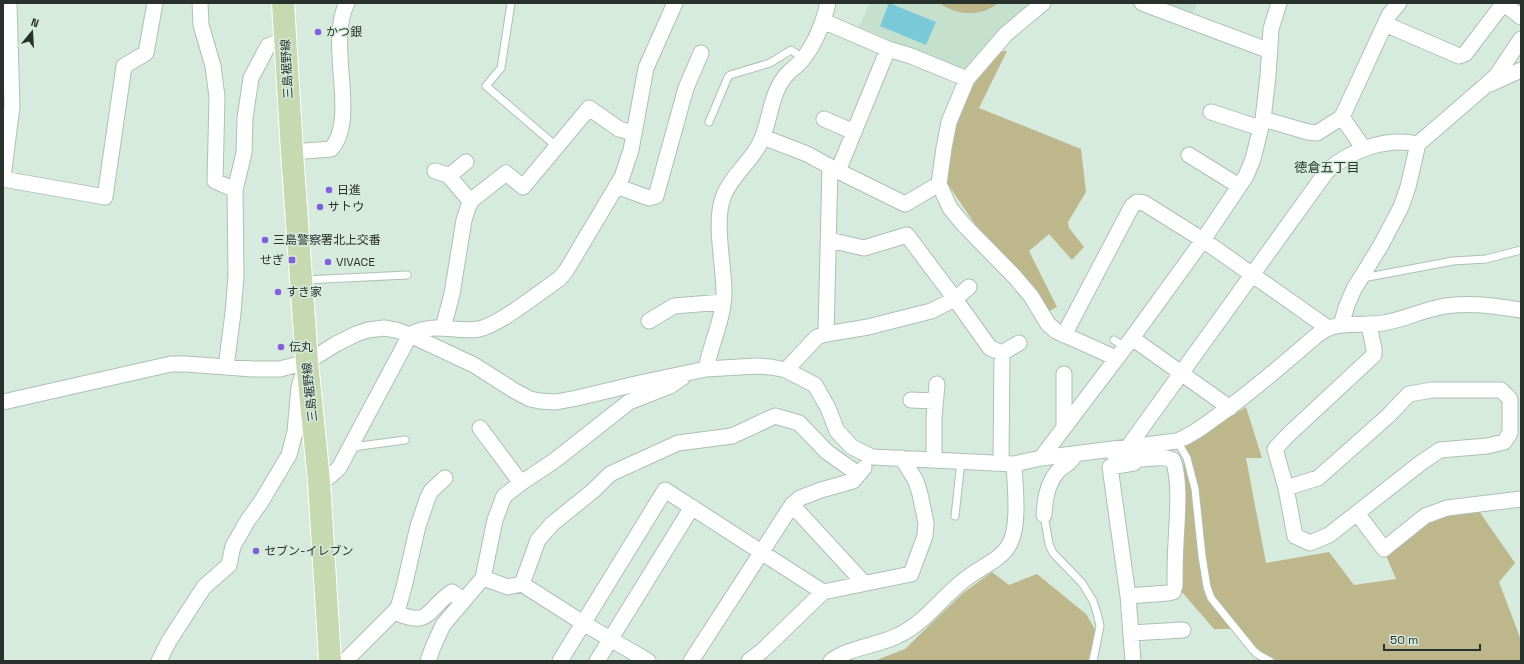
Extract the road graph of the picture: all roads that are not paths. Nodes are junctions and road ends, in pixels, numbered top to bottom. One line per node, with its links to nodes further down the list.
1 (8, 3): 41 (street)
2 (155, 3): 41 (street)
3 (200, 3): 45 (street)
4 (283, 3): 17 (main road, 三島裾野線)
5 (347, 3): 37 (street)
6 (511, 3): 35 (lane)
7 (675, 3): 32 (street)
8 (828, 3): 15 (street)
9 (1043, 3): 24 (street)
10 (1142, 3): 20 (street)
11 (1279, 3): 20 (street)
12 (1399, 3): 16 (street)
13 (1503, 3): 14 (street); 16 (street)
14 (1521, 17)
15 (824, 21): 19 (street); 22 (street)
16 (1385, 24): 27 (street)
17 (285, 39): 37 (main road, 三島裾野線); 45 (street)
18 (1521, 39): 25 (street)
19 (888, 49): 24 (street); 31 (street)
20 (1270, 51): 30 (street)
21 (701, 53): 43 (street)
22 (803, 58): 29 (lane); 33 (street)
23 (1521, 70): 25 (street)
24 (967, 79): 42 (street)
25 (1485, 86): 34 (street)
26 (1211, 112): 30 (street)
27 (1342, 117): 30 (street); 36 (street)
28 (824, 119): 31 (street)
29 (709, 122)
30 (1261, 123): 44 (street)
31 (854, 132): 40 (street)
32 (633, 133): 35 (street); 43 (street)
33 (763, 137): 40 (street); 56 (street)
34 (1418, 144): 36 (street); 52 (street)
35 (556, 146): 46 (street)
36 (1364, 149): 50 (street)
37 (292, 152): 53 (main road, 三島裾野線)
38 (1189, 156): 44 (street)
39 (466, 162): 46 (street)
40 (834, 169): 42 (street); 47 (street)
41 (3, 178)
42 (939, 184): 64 (street)
43 (616, 186): 61 (street)
44 (1239, 186): 48 (street)
45 (235, 190): 69 (street)
46 (471, 202): 61 (street)
47 (829, 240): 55 (street); 62 (street)
48 (1203, 240): 50 (street); 64 (street); 66 (street)
49 (1521, 250): 52 (lane)
50 (1253, 274): 60 (street); 73 (street)
51 (407, 275): 53 (lane)
52 (1360, 277): 60 (street)
53 (302, 280): 68 (main road, 三島裾野線)
54 (969, 286): 55 (street)
55 (955, 299): 62 (street); 67 (street)
56 (723, 302): 58 (street); 70 (street)
57 (1521, 310): 59 (street)
58 (649, 320)
59 (1369, 325): 60 (street); 99 (street)
60 (1335, 327): 79 (street)
61 (443, 328): 63 (street)
62 (826, 334): 71 (street)
63 (410, 335): 68 (street); 72 (street); 85 (street)
64 (1064, 335): 66 (street)
65 (1019, 343): 67 (street)
66 (1122, 346): 73 (street); 80 (street)
67 (1002, 353): 94 (street)
68 (307, 362): 69 (street); 97 (main road, 三島裾野線); 118 (street)
69 (226, 367): 78 (street)
70 (706, 369): 71 (street); 72 (street)
71 (786, 370): 88 (street)
72 (686, 373): 98 (street)
73 (1181, 373): 79 (street); 84 (street)
74 (1064, 374): 80 (street)
75 (937, 384): 77 (street)
76 (911, 400): 77 (street)
77 (934, 401): 92 (street)
78 (3, 402)
79 (1230, 408): 83 (street)
80 (1064, 427): 90 (street)
81 (480, 428): 98 (street)
82 (405, 440): 85 (lane)
83 (1177, 441): 84 (street); 130 (lane)
84 (1128, 447): 86 (street)
85 (348, 450): 97 (street)
86 (1111, 450): 87 (street); 91 (street)
87 (1075, 454): 90 (street); 104 (street)
88 (872, 457): 89 (street); 95 (street)
89 (902, 458): 92 (street); 108 (street)
90 (1041, 458): 94 (street)
91 (1152, 458): 111 (street); 111 (street)
92 (934, 459): 93 (street)
93 (961, 461): 94 (street); 105 (lane)
94 (1007, 463): 127 (street)
95 (858, 474): 101 (street); 109 (street)
96 (445, 478): 113 (street)
97 (319, 480): 119 (main road, 三島裾野線)
98 (520, 483): 107 (street)
99 (1286, 488): 103 (street); 103 (street)
100 (1521, 499): 103 (street)
101 (792, 505): 106 (street); 108 (street)
102 (692, 507): 106 (street); 114 (street); 117 (street)
103 (1357, 513)
104 (1044, 515): 128 (lane)
105 (955, 516)
106 (762, 552): 110 (street); 125 (street)
107 (483, 578): 109 (street); 112 (street)
108 (864, 583): 110 (street)
109 (522, 584): 114 (street)
110 (823, 592): 126 (street)
111 (1128, 596): 116 (street)
112 (464, 600): 113 (street); 121 (street)
113 (395, 612): 120 (street)
114 (583, 623): 117 (street); 122 (street)
115 (1183, 630): 116 (street)
116 (1131, 633): 129 (street)
117 (610, 639): 123 (street); 124 (street)
118 (159, 661)
119 (330, 661)
120 (346, 661)
121 (428, 661)
122 (560, 661)
123 (597, 661)
124 (648, 661)
125 (692, 661)
126 (749, 661)
127 (832, 661)
128 (1093, 661)
129 (1133, 661)
130 (1270, 661)

